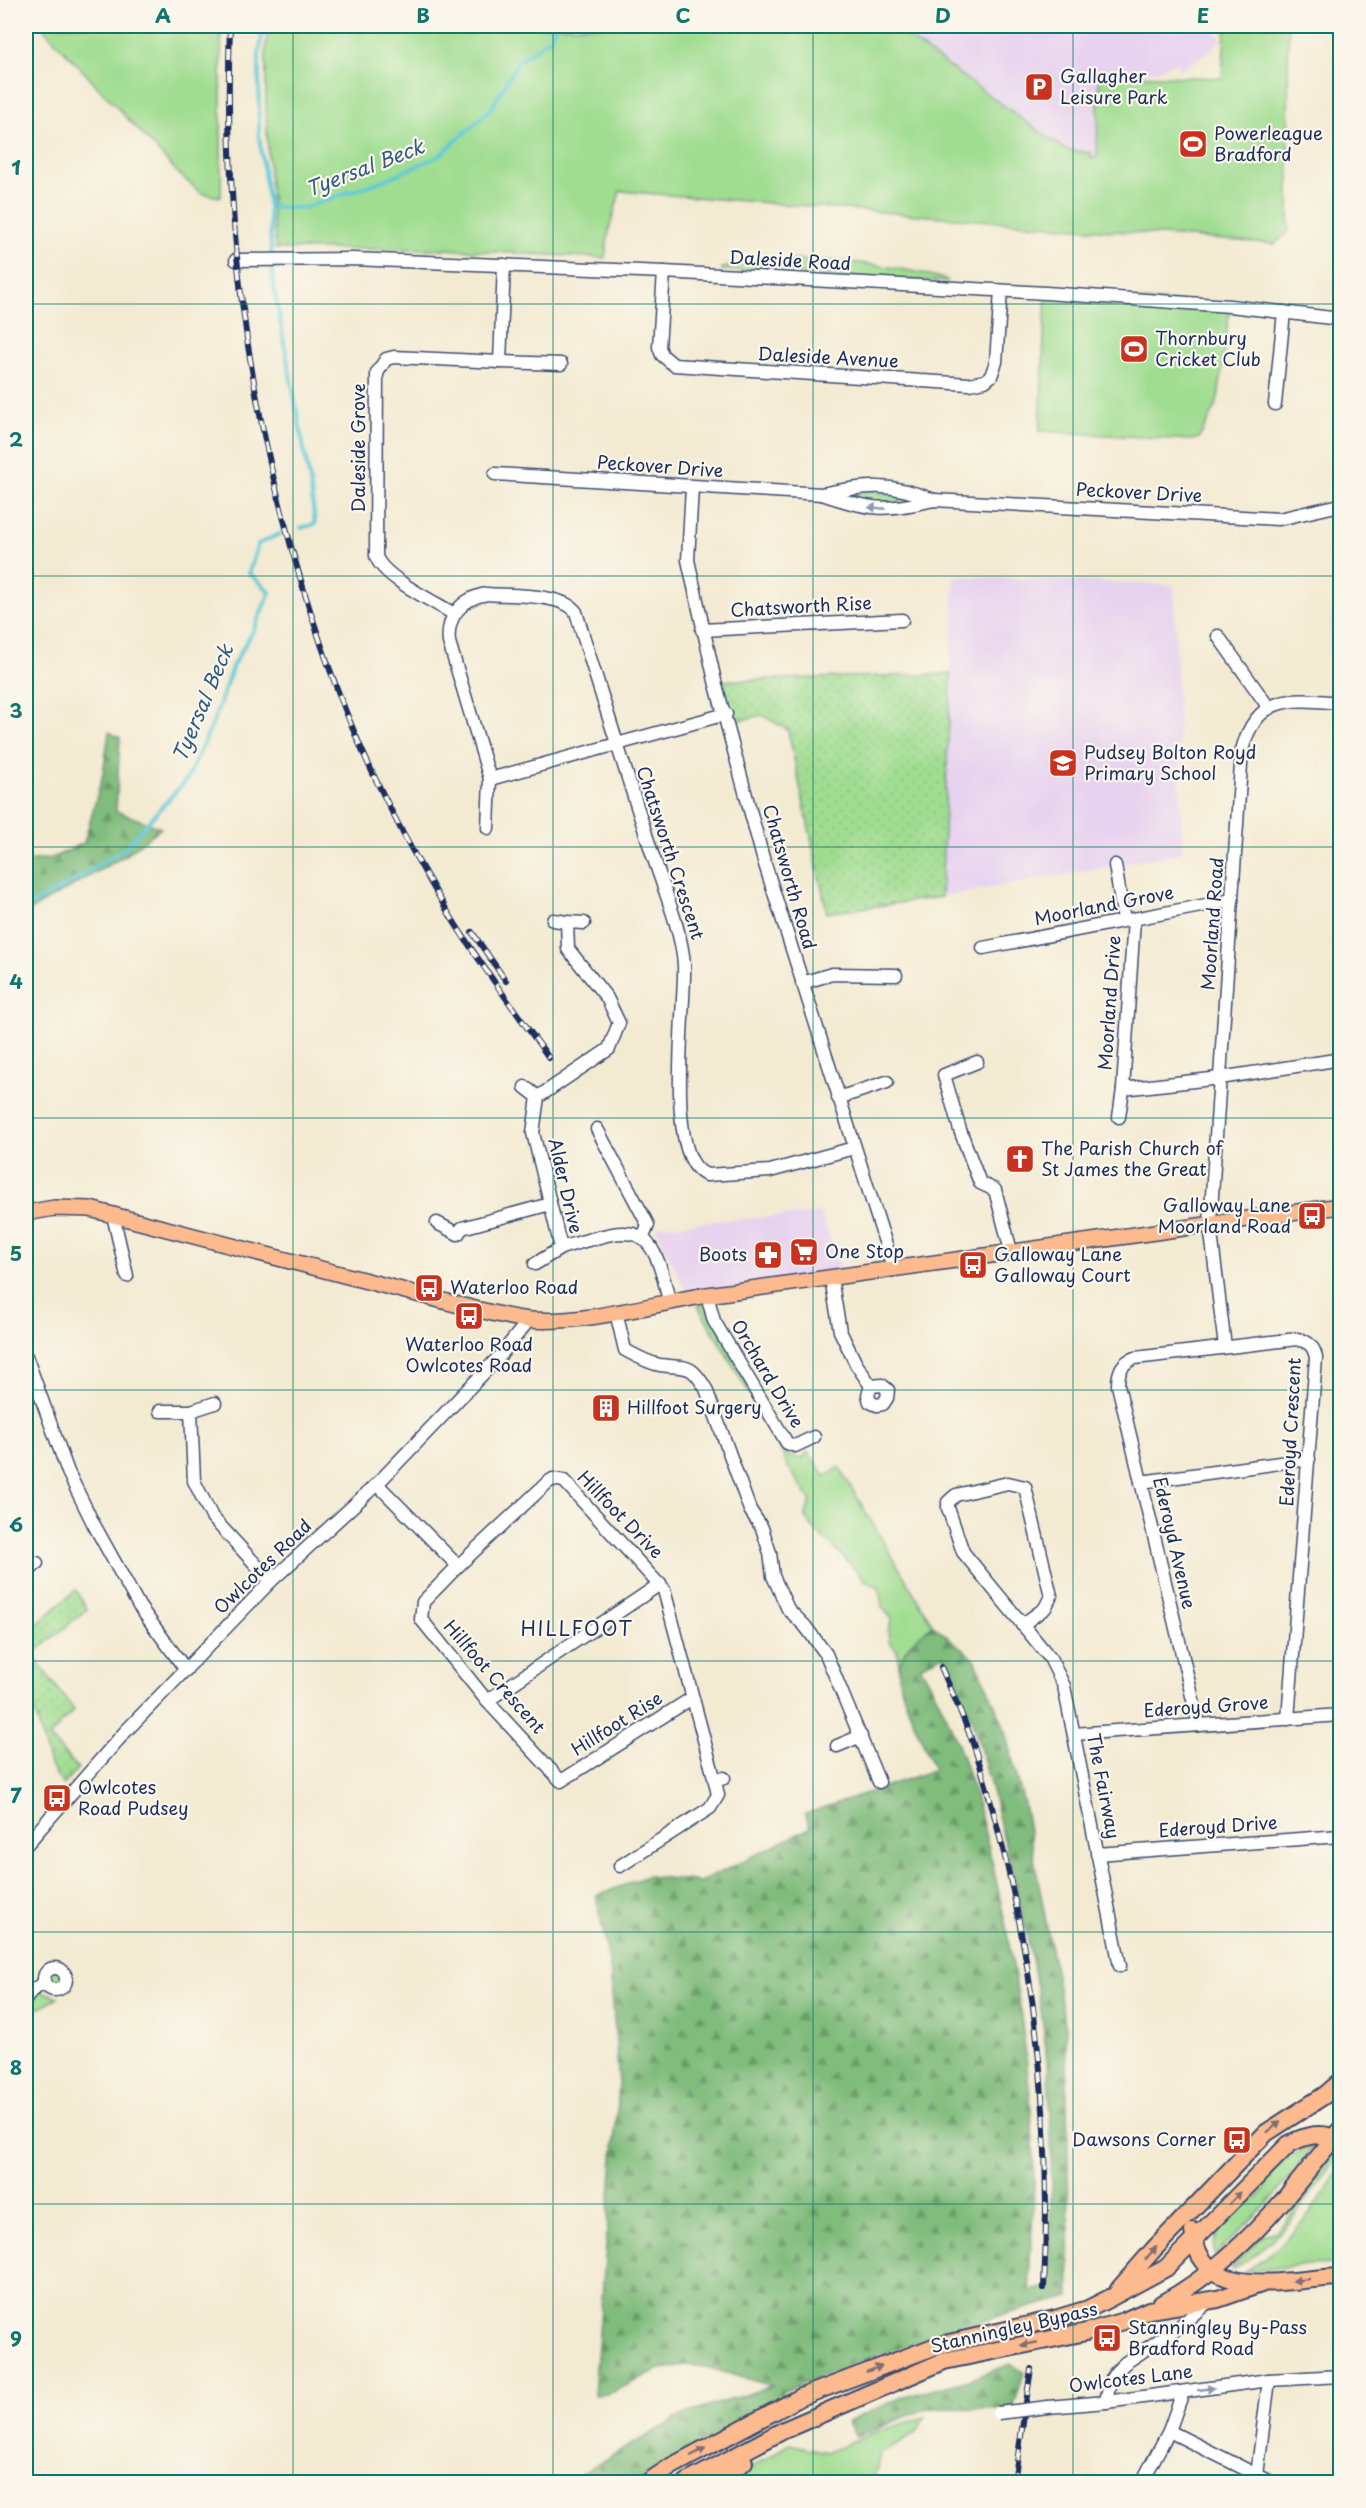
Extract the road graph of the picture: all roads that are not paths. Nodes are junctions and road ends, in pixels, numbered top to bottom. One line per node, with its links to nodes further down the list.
1 (236, 260): 2 (street, Daleside Road)
2 (504, 265): 3 (street, Daleside Road); 7 (street)
3 (664, 272): 4 (street, Daleside Road); 4 (street, Daleside Avenue)
4 (1000, 291): 5 (street, Daleside Road)
5 (1284, 312): 6 (street, Daleside Road); 9 (street)
6 (1341, 319)
7 (500, 362): 8 (street, Daleside Grove); 15 (street, Daleside Grove)
8 (561, 364)
9 (1275, 404)
10 (495, 474): 11 (street, Peckover Drive)
11 (692, 487): 12 (street, Peckover Drive); 17 (street, Chatsworth Road)
12 (822, 494): 13 (street, Peckover Drive); 13 (street, Peckover Drive, one-way to 12)
13 (934, 500): 14 (street, Peckover Drive)
14 (1341, 505)
15 (454, 614): 22 (street, Chatsworth Crescent); 23 (street)
16 (902, 620): 17 (street, Chatsworth Rise)
17 (702, 630): 21 (street, Chatsworth Road)
18 (1218, 636): 20 (street)
19 (1341, 703): 20 (street)
20 (1269, 708): 26 (street, Moorland Road)
21 (726, 714): 22 (street); 33 (street, Chatsworth Road)
22 (616, 743): 23 (street); 44 (street, Chatsworth Crescent)
23 (490, 779): 24 (street)
24 (488, 828)
25 (1115, 865): 27 (street, Moorland Drive)
26 (1232, 900): 27 (street, Moorland Grove); 36 (street, Moorland Road)
27 (1129, 919): 31 (street, Moorland Grove); 39 (street, Moorland Drive)
28 (552, 920): 29 (street)
29 (567, 922): 30 (street); 40 (street)
30 (584, 923)
31 (983, 948)
32 (896, 975): 33 (street)
33 (802, 983): 41 (street, Chatsworth Road)
34 (1341, 1054): 36 (street, Moorland Drive)
35 (977, 1062): 46 (street)
36 (1220, 1078): 39 (street, Moorland Drive); 52 (street, Moorland Road)
37 (887, 1082): 41 (street)
38 (525, 1087): 40 (street)
39 (1123, 1089): 42 (street, Moorland Drive)
40 (538, 1097): 47 (street, Alder Drive)
41 (838, 1098): 44 (street, Chatsworth Road)
42 (1119, 1117)
43 (597, 1129): 53 (street)
44 (855, 1148): 57 (street, Chatsworth Road)
45 (988, 1160): 46 (street)
46 (974, 1163): 55 (street)
47 (550, 1204): 51 (street); 54 (street, Alder Drive)
48 (1341, 1206): 52 (main road)
49 (26, 1213): 50 (main road)
50 (113, 1215): 58 (street); 63 (main road)
51 (437, 1222)
52 (1210, 1225): 55 (main road); 64 (street, Moorland Road)
53 (643, 1237): 54 (street, Alder Drive); 61 (street)
54 (561, 1248): 56 (street, Alder Drive)
55 (1011, 1251): 57 (main road)
56 (535, 1264)
57 (894, 1270): 59 (main road)
58 (127, 1276)
59 (831, 1278): 60 (main road); 67 (street)
60 (707, 1295): 61 (main road); 71 (street, Orchard Drive)
61 (669, 1301): 62 (main road)
62 (616, 1312): 63 (main road); 88 (street)
63 (529, 1320): 74 (street, Owlcotes Road)
64 (1225, 1347): 66 (street, Ederoyd Crescent); 72 (street, Ederoyd Crescent)
65 (26, 1356): 81 (street)
66 (1120, 1369): 73 (street, Ederoyd Avenue)
67 (872, 1386)
68 (215, 1403): 70 (street)
69 (160, 1411): 70 (street)
70 (191, 1411): 78 (street)
71 (814, 1437)
72 (1308, 1459): 73 (street); 85 (street, Ederoyd Crescent)
73 (1142, 1482): 86 (street, Ederoyd Avenue)
74 (377, 1484): 76 (street); 78 (street, Owlcotes Road)
75 (38, 1563): 77 (street)
76 (459, 1566): 79 (street, Hillfoot Drive); 83 (street, Hillfoot Crescent)
77 (26, 1574)
78 (271, 1581): 81 (street, Owlcotes Road)
79 (660, 1584): 82 (street, Hillfoot Drive); 83 (street)
80 (1023, 1625): 80 (street, The Fairway); 87 (street, The Fairway)
81 (186, 1670): 93 (street, Owlcotes Road)
82 (693, 1698): 90 (street, Hillfoot Rise); 95 (street, Hillfoot Drive)
83 (488, 1701): 90 (street, Hillfoot Crescent)
84 (1341, 1715): 85 (street, Ederoyd Grove)
85 (1288, 1719): 86 (street, Ederoyd Grove)
86 (1199, 1725): 87 (street, Ederoyd Grove)
87 (1074, 1734): 94 (street, The Fairway)
88 (861, 1736): 89 (street); 91 (street)
89 (837, 1746)
90 (561, 1781)
91 (879, 1782)
92 (1341, 1836): 94 (street, Ederoyd Drive)
93 (26, 1845)
94 (1097, 1854): 96 (street, The Fairway)
95 (620, 1866)
96 (1120, 1965)
97 (44, 1983): 98 (street)
98 (26, 1999)
99 (1341, 2082): 101 (highway, one-way to 99)
100 (1339, 2136): 102 (highway, Stanningley Bypass, one-way to 100); 103 (highway)
101 (1203, 2198): 102 (highway); 106 (highway, one-way to 101)
102 (1194, 2240): 103 (highway); 106 (highway, Stanningley Bypass)
103 (1212, 2270): 105 (highway); 108 (highway)
104 (1341, 2277): 105 (highway, one-way to 105)
105 (1261, 2284): 107 (highway, Stanningley Bypass)
106 (1112, 2296): 117 (highway, Stanningley Bypass, one-way to 106)
107 (1209, 2301): 108 (highway, Stanningley Bypass); 113 (street)
108 (1149, 2310): 112 (highway, Stanningley Bypass, one-way to 112)
109 (1341, 2376): 110 (street, Owlcotes Lane)
110 (1269, 2380): 111 (street, Owlcotes Lane, one-way to 110); 116 (street)
111 (1183, 2392): 113 (street, Owlcotes Lane); 115 (street)
112 (854, 2400): 118 (highway, Stanningley Bypass); 119 (highway)
113 (1106, 2402): 114 (street, Owlcotes Lane, bridge)
114 (998, 2413)
115 (1169, 2431): 116 (street); 120 (street)
116 (1257, 2475): 121 (street)
117 (648, 2482)
118 (687, 2482)
119 (715, 2482)
120 (1142, 2482)
121 (1271, 2482)

